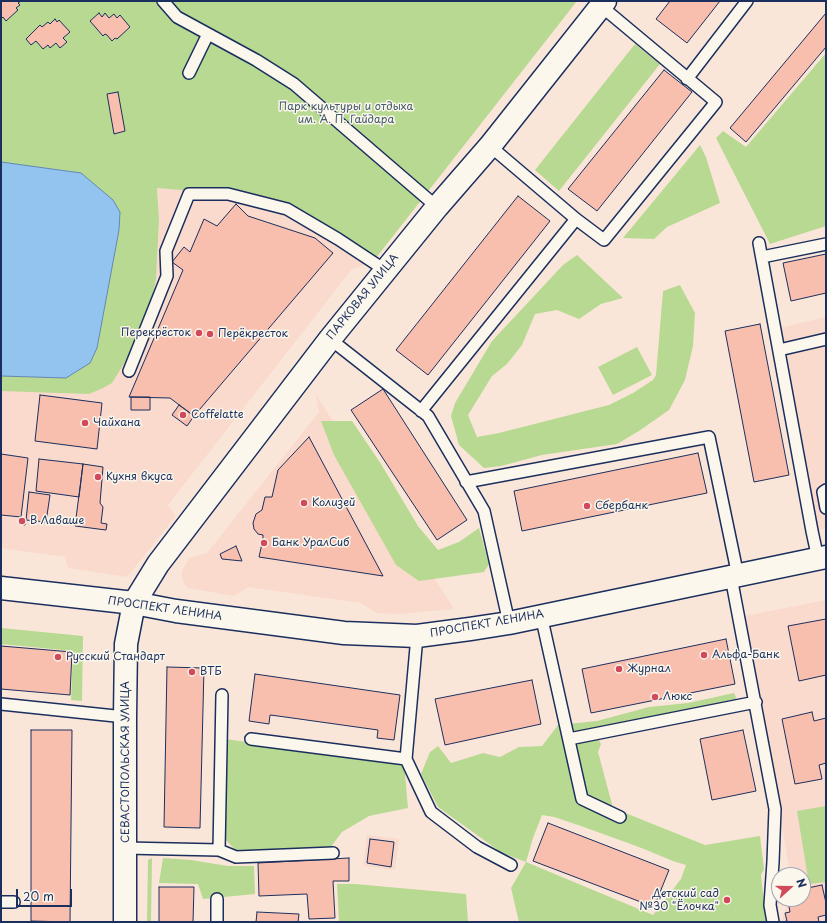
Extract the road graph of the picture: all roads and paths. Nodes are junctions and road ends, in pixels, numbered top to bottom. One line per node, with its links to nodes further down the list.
1 (163, 1): 4 (lane)
2 (747, 1): 6 (lane)
3 (603, 4): 6 (lane); 7 (street, ПАРКОВАЯ УЛИЦА)
4 (208, 34): 5 (lane); 8 (lane)
5 (189, 73)
6 (687, 79): 9 (lane)
7 (490, 146): 8 (street, ПАРКОВАЯ УЛИЦА); 9 (lane)
8 (437, 207): 13 (street, ПАРКОВАЯ УЛИЦА)
9 (576, 219): 18 (lane)
10 (759, 243): 12 (lane)
11 (826, 244): 12 (lane)
12 (762, 257): 16 (lane)
13 (385, 270): 14 (street, ПАРКОВАЯ УЛИЦА); 17 (lane)
14 (330, 339): 18 (lane); 25 (street, ПАРКОВАЯ УЛИЦА)
15 (826, 339): 16 (lane)
16 (779, 350): 22 (lane)
17 (129, 371)
18 (421, 411): 19 (lane)
19 (466, 482): 23 (lane); 27 (lane)
20 (826, 490): 21 (lane)
21 (826, 508)
22 (822, 558): 23 (street, ПРОСПЕКТ ЛЕНИНА)
23 (735, 576): 26 (street, ПРОСПЕКТ ЛЕНИНА); 30 (lane)
24 (1, 588): 25 (street, ПРОСПЕКТ ЛЕНИНА)
25 (134, 604): 28 (street, ПРОСПЕКТ ЛЕНИНА); 32 (street, СЕВАСТОПОЛЬСКАЯ УЛИЦА)
26 (541, 615): 27 (street, ПРОСПЕКТ ЛЕНИНА); 34 (lane)
27 (509, 623): 28 (street, ПРОСПЕКТ ЛЕНИНА)
28 (417, 636): 35 (lane)
29 (222, 695): 38 (lane)
30 (756, 702): 34 (lane); 46 (lane)
31 (1, 704): 32 (lane)
32 (125, 717): 37 (street, СЕВАСТОПОЛЬСКАЯ УЛИЦА)
33 (252, 739): 35 (lane)
34 (569, 740): 36 (lane)
35 (406, 759): 40 (lane)
36 (620, 818)
37 (125, 848): 38 (lane); 44 (street, СЕВАСТОПОЛЬСКАЯ УЛИЦА)
38 (219, 850): 39 (lane)
39 (333, 853)
40 (511, 866)
41 (217, 899): 45 (lane)
42 (1, 902): 43 (lane)
43 (14, 902)
44 (125, 922)
45 (217, 922)
46 (773, 922)

